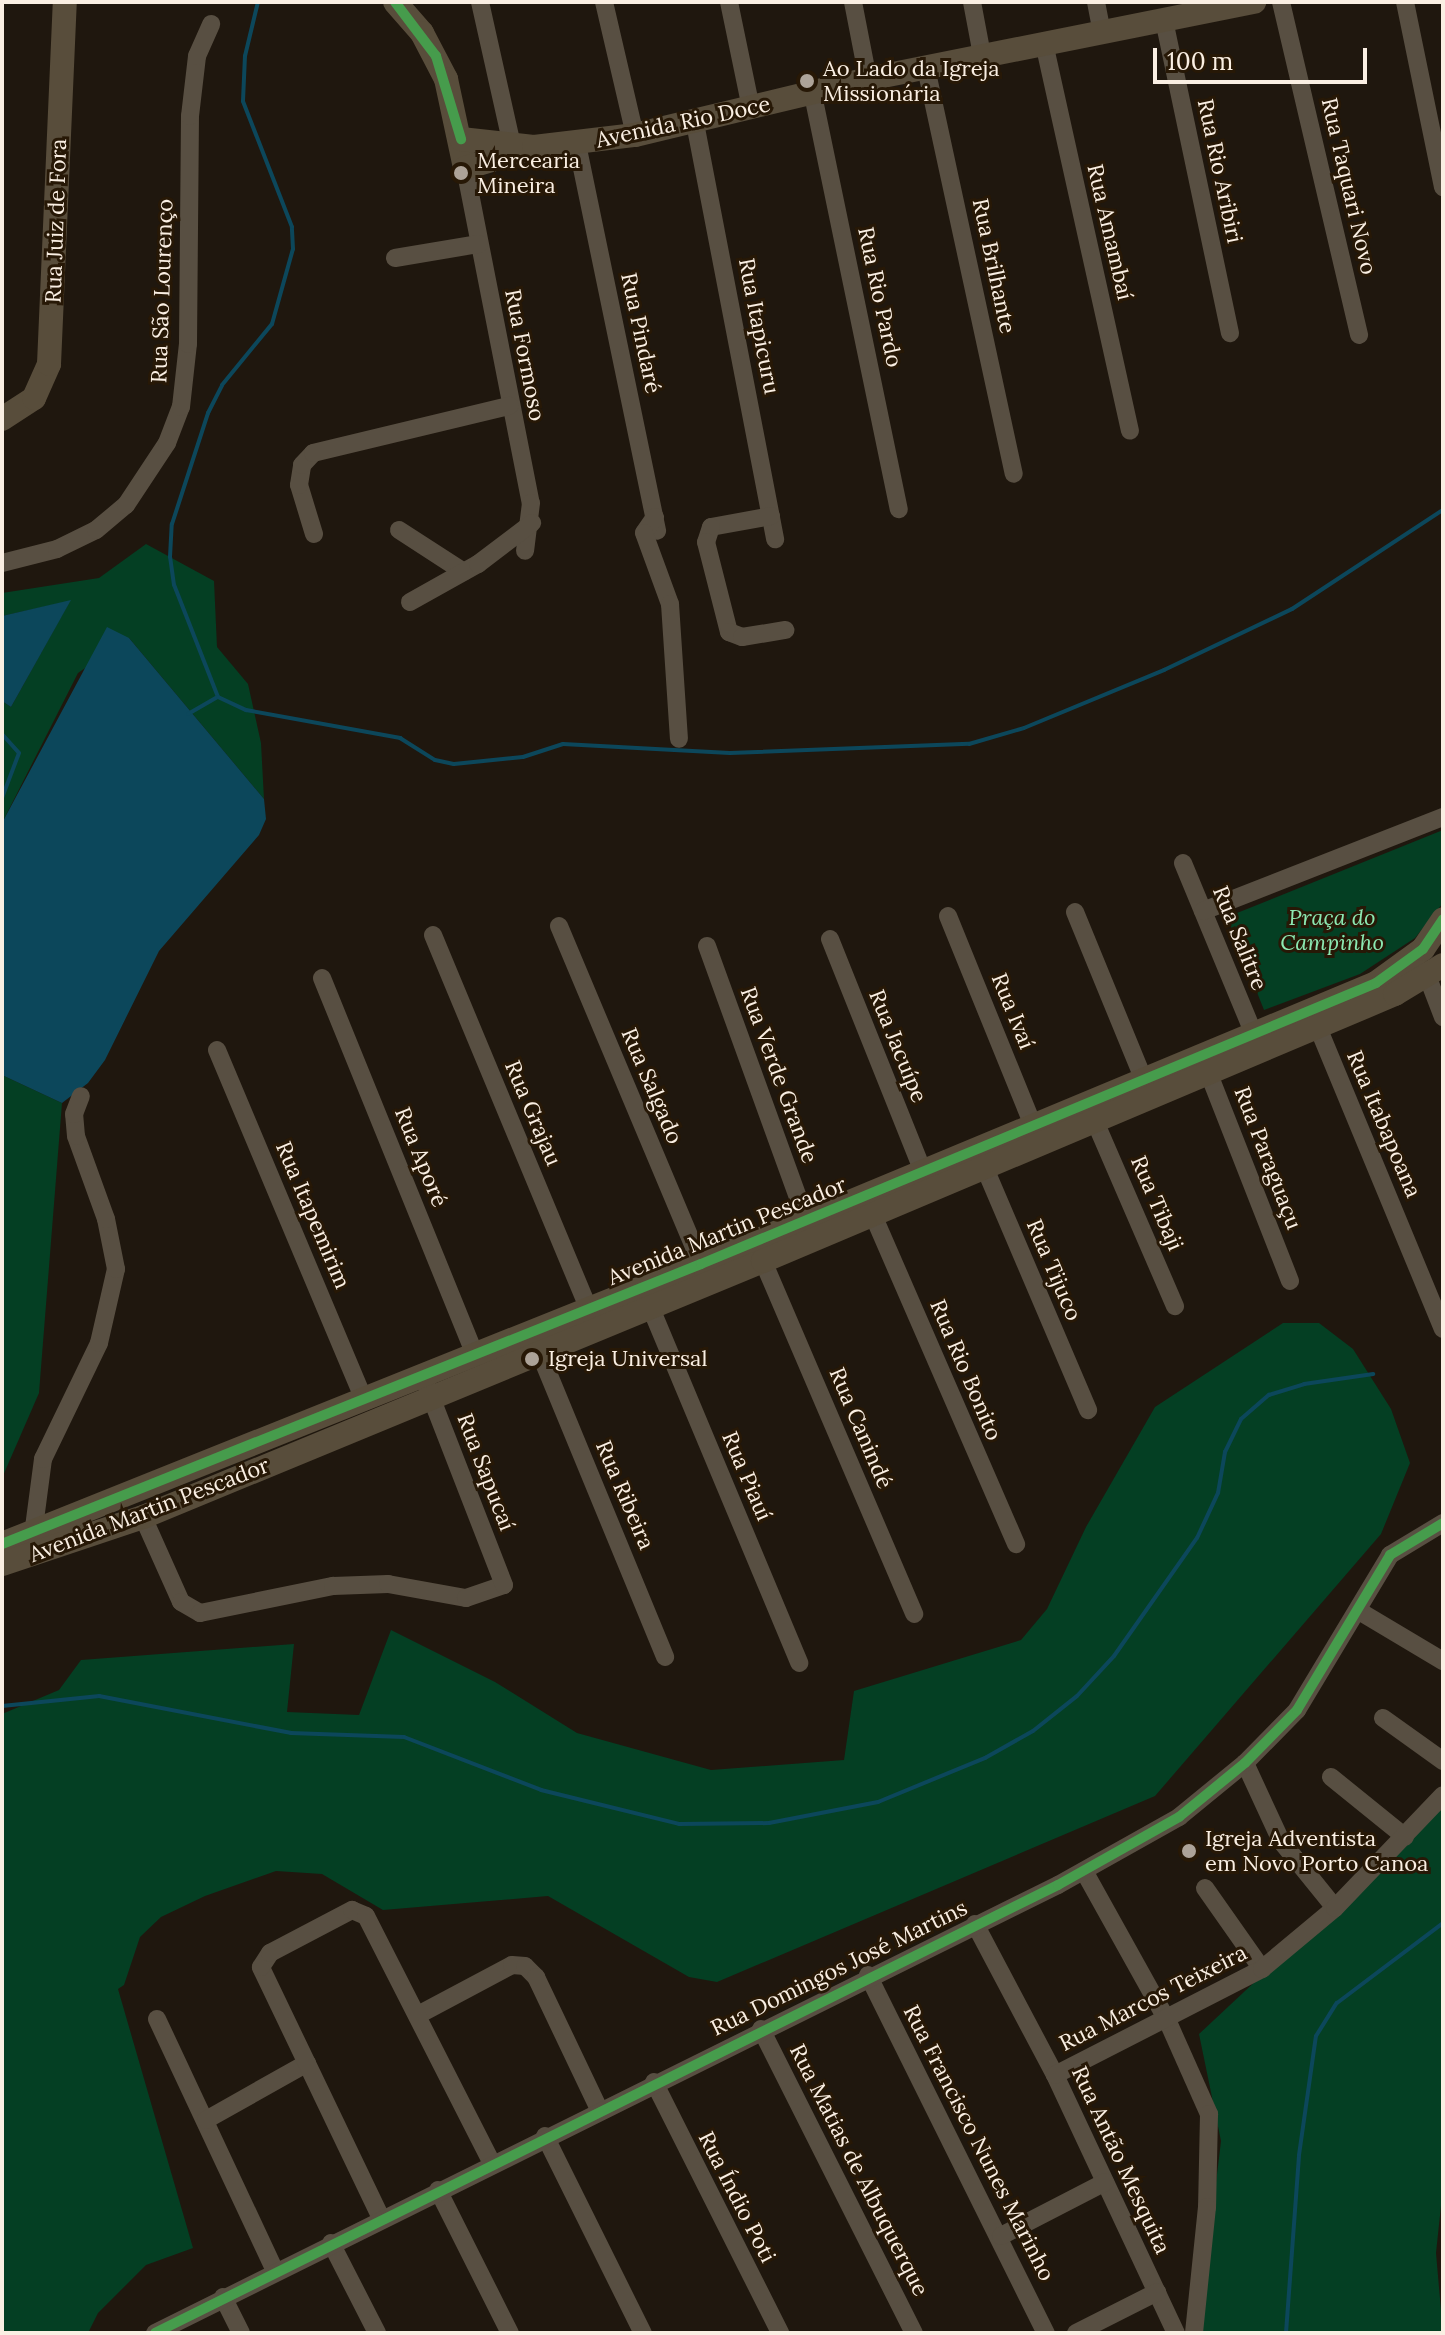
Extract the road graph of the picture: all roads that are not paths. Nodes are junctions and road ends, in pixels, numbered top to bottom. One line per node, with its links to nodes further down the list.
1 (65, 2): 34 (street, Rua Juiz de Fora)
2 (395, 2): 24 (street)
3 (480, 2): 26 (street)
4 (604, 2): 23 (street)
5 (729, 2): 21 (street)
6 (853, 2): 19 (street)
7 (972, 2): 17 (street)
8 (1096, 2): 15 (street)
9 (1254, 2): 12 (street, Avenida Rio Doce)
10 (1281, 2): 32 (street, Rua Taquari Novo)
11 (1405, 2): 28 (street)
12 (1223, 5): 13 (street, Avenida Rio Doce)
13 (1164, 20): 15 (street, Avenida Rio Doce); 31 (street, Rua Rio Aribiri)
14 (211, 24): 44 (street, Rua São Lourenço)
15 (1102, 32): 16 (street, Avenida Rio Doce)
16 (1044, 43): 17 (street, Avenida Rio Doce); 35 (street, Rua Amambaí)
17 (982, 55): 18 (street, Avenida Rio Doce)
18 (926, 68): 19 (street, Avenida Rio Doce); 36 (street, Rua Brilhante)
19 (868, 79): 20 (street, Avenida Rio Doce)
20 (813, 95): 21 (street, Avenida Rio Doce); 37 (street, Rua Rio Pardo)
21 (751, 108): 22 (street, Avenida Rio Doce)
22 (695, 123): 23 (street, Avenida Rio Doce); 38 (street, Rua Itapicuru)
23 (635, 135): 25 (street, Avenida Rio Doce)
24 (461, 139): 26 (street, Avenida Rio Doce); 27 (street)
25 (577, 144): 26 (street, Avenida Rio Doce); 48 (street, Rua Pindaré)
26 (520, 148): 27 (street, Avenida Rio Doce)
27 (465, 168): 29 (street, Rua Formoso)
28 (1443, 187)
29 (479, 244): 30 (street); 33 (street, Rua Formoso)
30 (395, 258)
31 (1230, 333)
32 (1359, 335)
33 (509, 406): 39 (street, Rua Formoso); 41 (street)
34 (2, 419)
35 (1130, 431)
36 (1014, 474)
37 (899, 509)
38 (771, 516): 42 (street, Rua Itapicuru); 47 (street)
39 (532, 523): 43 (street, Rua Formoso); 45 (street)
40 (399, 530): 45 (street)
41 (314, 534)
42 (775, 539)
43 (525, 551)
44 (2, 563)
45 (464, 572): 46 (street)
46 (410, 602)
47 (785, 630)
48 (679, 739)
49 (1443, 817): 51 (street)
50 (1183, 863): 51 (street, Rua Salitre)
51 (1203, 911): 63 (street, Rua Salitre)
52 (1075, 912): 66 (street)
53 (948, 916): 69 (street, Rua Ivaí)
54 (1443, 919): 63 (street, Avenida Martin Pescador)
55 (559, 926): 75 (street, Rua Salgado)
56 (433, 935): 79 (street, Rua Grajau)
57 (830, 939): 71 (street, Rua Jacuípe)
58 (707, 946): 73 (street, Rua Verde Grande)
59 (1438, 971): 61 (street); 62 (street, Avenida Martin Pescador)
60 (322, 978): 82 (street, Rua Aporé)
61 (1443, 1017)
62 (1317, 1025): 65 (street, Avenida Martin Pescador); 80 (street, Rua Itabapoana)
63 (1253, 1032): 65 (street, Avenida Martin Pescador)
64 (217, 1050): 84 (street, Rua Itapemirim)
65 (1204, 1063): 66 (street, Avenida Martin Pescador); 68 (street, Avenida Martin Pescador); 76 (street, Rua Paraguaçu)
66 (1143, 1078): 69 (street, Avenida Martin Pescador)
67 (81, 1096): 88 (street)
68 (1094, 1119): 70 (street, Avenida Martin Pescador); 78 (street, Rua Tibaji)
69 (1033, 1125): 70 (street, Avenida Martin Pescador)
70 (980, 1158): 71 (street, Avenida Martin Pescador); 72 (street, Avenida Martin Pescador); 85 (street, Rua Tijuco)
71 (923, 1171): 73 (street, Avenida Martin Pescador)
72 (873, 1215): 74 (street, Avenida Martin Pescador); 90 (street, Rua Rio Bonito)
73 (801, 1222): 74 (street, Avenida Martin Pescador)
74 (756, 1252): 75 (street, Avenida Martin Pescador); 93 (street, Rua Canindé)
75 (708, 1272): 77 (street, Avenida Martin Pescador); 79 (street, Avenida Martin Pescador)
76 (1290, 1281)
77 (650, 1306): 81 (street, Avenida Martin Pescador); 96 (street, Rua Piauí)
78 (1175, 1306)
79 (589, 1309): 82 (street, Avenida Martin Pescador)
80 (1443, 1329)
81 (539, 1351): 83 (street, Avenida Martin Pescador); 94 (street, Rua Ribeira)
82 (475, 1355): 83 (street, Avenida Martin Pescador)
83 (428, 1386): 84 (street, Avenida Martin Pescador); 86 (street, Avenida Martin Pescador); 86 (street, Rua Sapucaí)
84 (364, 1399): 88 (street, Avenida Martin Pescador)
85 (1088, 1410)
86 (143, 1517): 91 (street, Avenida Martin Pescador)
87 (1443, 1523): 92 (street, Rua Domingos José Martins)
88 (33, 1535): 89 (street, Avenida Martin Pescador)
89 (2, 1544)
90 (1016, 1544)
91 (2, 1564)
92 (1359, 1611): 95 (street); 99 (street, Rua Domingos José Martins)
93 (914, 1614)
94 (665, 1657)
95 (1443, 1661)
96 (799, 1663)
97 (1383, 1718): 98 (street)
98 (1443, 1761)
99 (1245, 1763): 103 (street, Rua Domingos José Martins); 105 (street)
100 (1331, 1777): 102 (street)
101 (1443, 1795): 102 (street, Rua Marcos Teixeira)
102 (1405, 1837): 105 (street, Rua Marcos Teixeira)
103 (1084, 1871): 106 (street, Rua Domingos José Martins); 111 (street)
104 (1205, 1888): 107 (street)
105 (1335, 1908): 107 (street, Rua Marcos Teixeira)
106 (975, 1924): 108 (street, Rua Domingos José Martins); 114 (street, Rua Antão Mesquita)
107 (1262, 1969): 111 (street, Rua Marcos Teixeira)
108 (868, 1975): 112 (street, Rua Domingos José Martins); 123 (street, Rua Francisco Nunes Marinho)
109 (418, 2015): 113 (street); 116 (street); 119 (street)
110 (157, 2019): 117 (street)
111 (1168, 2022): 114 (street, Rua Marcos Teixeira); 138 (street)
112 (761, 2029): 115 (street, Rua Domingos José Martins); 134 (street, Rua Matias de Albuquerque)
113 (307, 2063): 117 (street); 122 (street)
114 (1055, 2075): 120 (street, Rua Antão Mesquita)
115 (654, 2082): 116 (street, Rua Domingos José Martins); 133 (street, Rua Índio Poti)
116 (599, 2109): 118 (street, Rua Domingos José Martins)
117 (206, 2120): 125 (street)
118 (545, 2136): 119 (street, Rua Domingos José Martins); 132 (street)
119 (492, 2163): 121 (street, Rua Domingos José Martins)
120 (1105, 2182): 123 (street); 126 (street, Rua Antão Mesquita)
121 (438, 2190): 122 (street, Rua Domingos José Martins); 131 (street)
122 (381, 2218): 124 (street, Rua Domingos José Martins)
123 (1001, 2236): 135 (street, Rua Francisco Nunes Marinho)
124 (331, 2243): 125 (street, Rua Domingos José Martins); 130 (street)
125 (275, 2271): 127 (street, Rua Domingos José Martins)
126 (1157, 2292): 136 (street); 137 (street, Rua Antão Mesquita)
127 (223, 2297): 128 (street, Rua Domingos José Martins); 129 (street)
128 (155, 2333)
129 (241, 2333)
130 (377, 2333)
131 (510, 2333)
132 (643, 2333)
133 (780, 2333)
134 (914, 2333)
135 (1046, 2333)
136 (1076, 2333)
137 (1176, 2333)
138 (1194, 2333)

